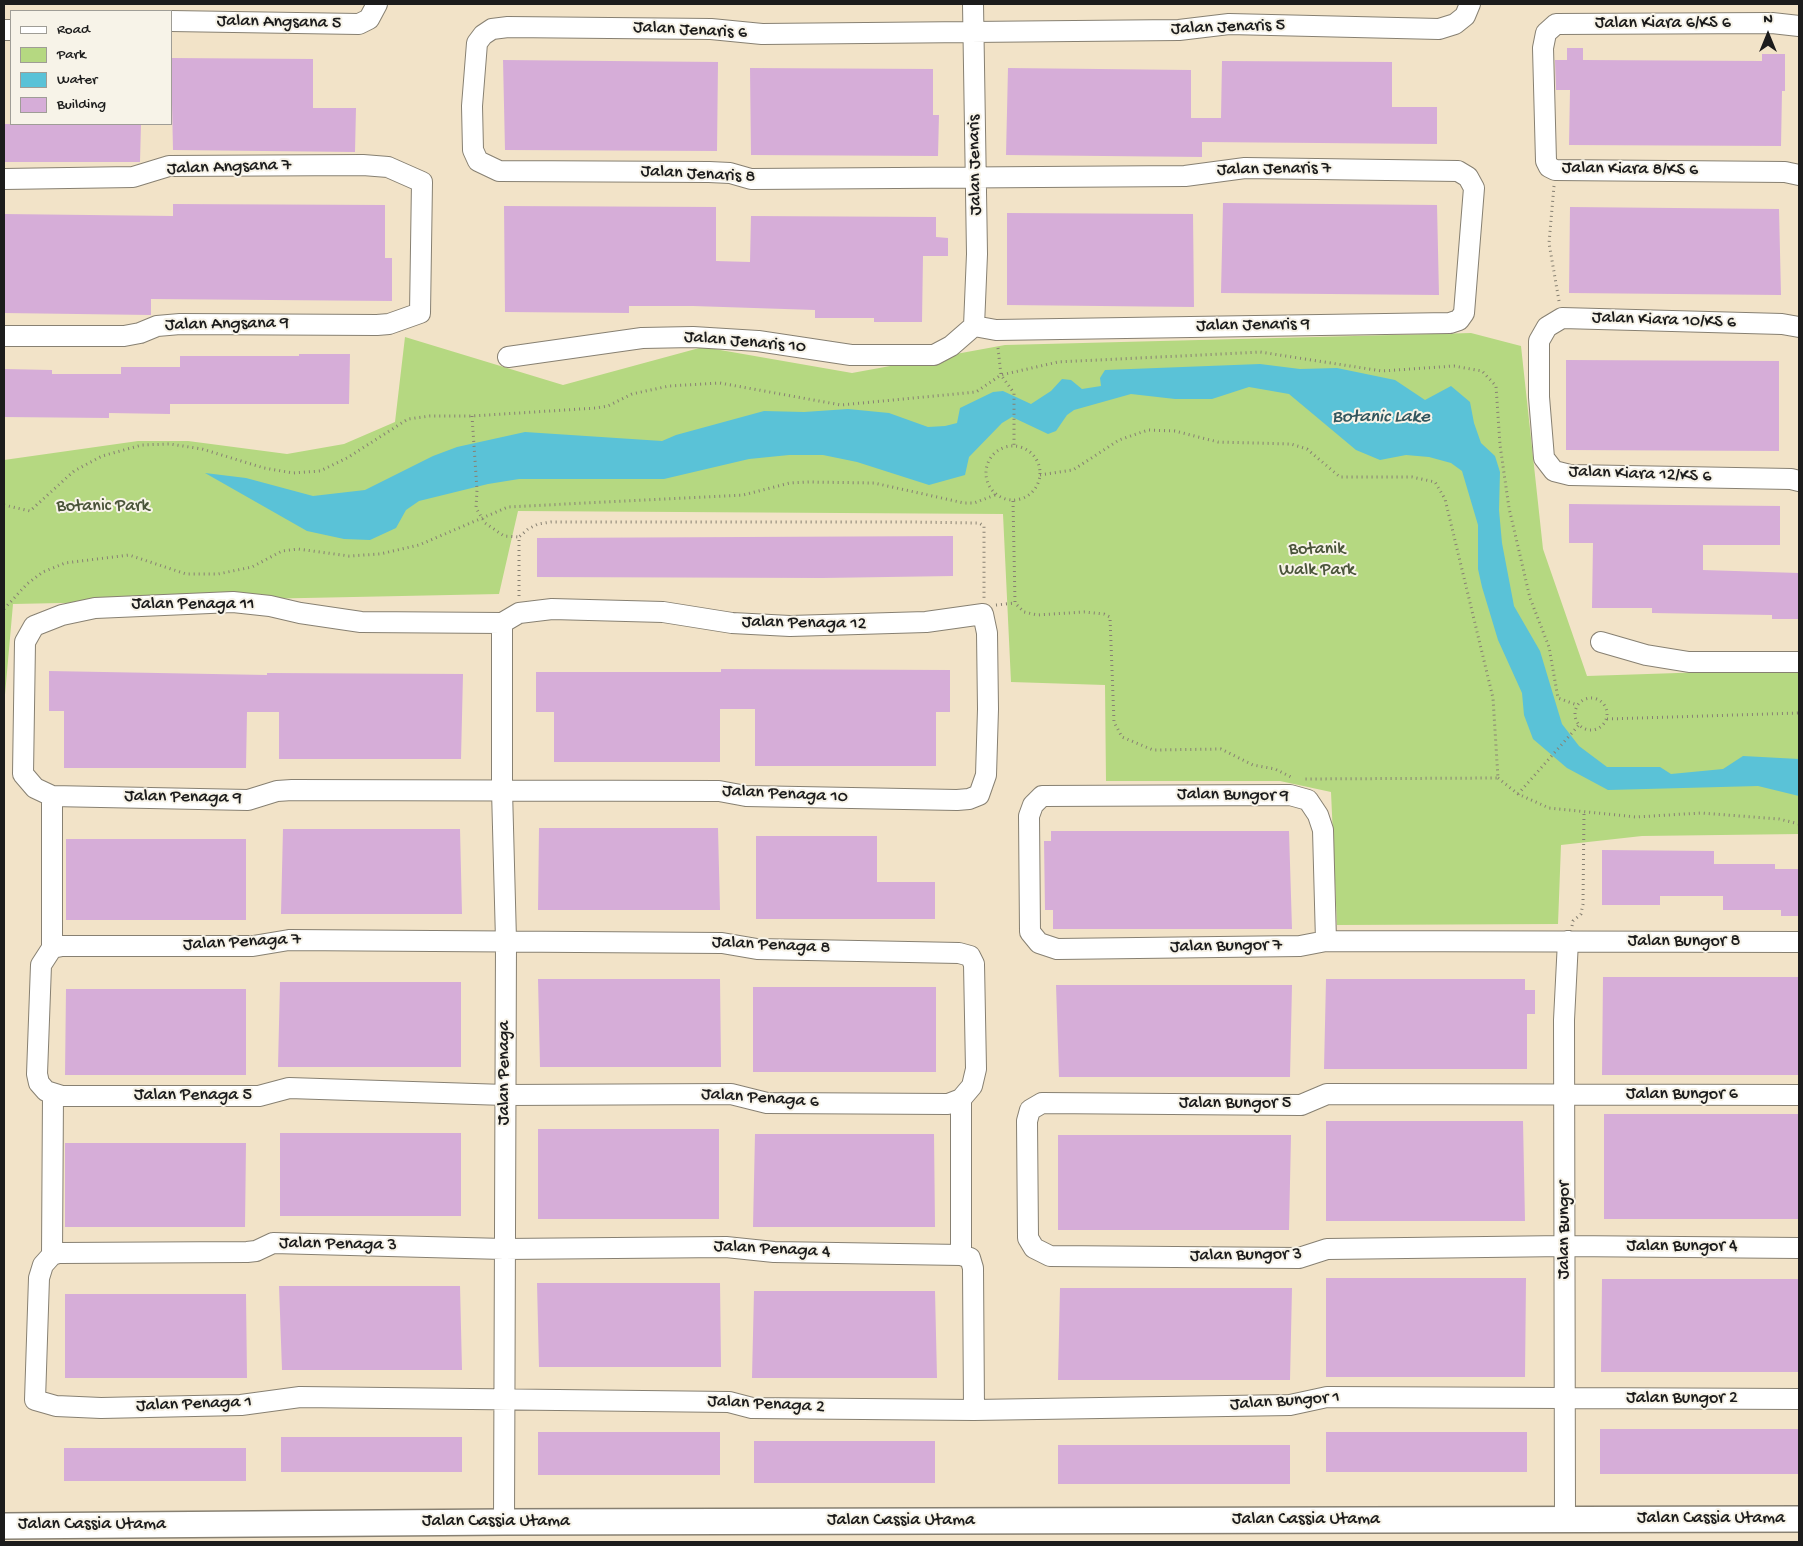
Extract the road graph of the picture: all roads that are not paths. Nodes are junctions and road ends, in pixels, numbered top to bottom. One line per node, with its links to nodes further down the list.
1 (377, 4): 4 (street, Jalan Angsana 5)
2 (973, 4): 7 (street, Jalan Jenaris)
3 (1470, 4): 7 (street, Jalan Jenaris 5)
4 (172, 22)
5 (1556, 24): 6 (street, Jalan Kiara 6/KS 6); 9 (street, Jalan Kiara 8/KS 6)
6 (1799, 26)
7 (973, 34): 8 (street, Jalan Jenaris 6); 10 (street, Jalan Jenaris)
8 (472, 106): 10 (street, Jalan Jenaris 8)
9 (1799, 175)
10 (975, 176): 12 (street, Jalan Jenaris 7); 14 (street, Jalan Jenaris)
11 (4, 179): 13 (street, Jalan Angsana 7)
12 (1471, 249): 14 (street, Jalan Jenaris 9)
13 (420, 313): 16 (street, Jalan Angsana 9)
14 (974, 326): 18 (street, Jalan Jenaris 10)
15 (1799, 327): 17 (street, Jalan Kiara 10/KS 6)
16 (4, 336)
17 (1539, 341): 19 (street, Jalan Kiara 12/KS 6)
18 (508, 356)
19 (1799, 481)
20 (502, 623): 23 (street, Jalan Penaga 12); 24 (street, Jalan Penaga 11); 25 (street, Jalan Penaga)
21 (1601, 642): 22 (street)
22 (1799, 662)
23 (988, 709): 25 (street, Jalan Penaga 10)
24 (25, 712): 26 (street, Jalan Penaga 9)
25 (502, 790): 26 (street, Jalan Penaga 9); 28 (street, Jalan Penaga)
26 (52, 796): 32 (street)
27 (1042, 796): 29 (street, Jalan Bungor 9); 29 (street, Jalan Bungor 7)
28 (506, 940): 32 (street, Jalan Penaga 7); 35 (street, Jalan Penaga); 37 (street, Jalan Penaga 8)
29 (1326, 941): 30 (street, Jalan Bungor 7)
30 (1568, 941): 31 (street, Jalan Bungor 8); 34 (street, Jalan Bungor)
31 (1799, 942)
32 (52, 948): 33 (street)
33 (53, 1094): 35 (street, Jalan Penaga 5); 42 (street)
34 (1564, 1094): 36 (street, Jalan Bungor 6); 38 (street, Jalan Bungor 5); 39 (street, Jalan Bungor)
35 (505, 1095): 37 (street, Jalan Penaga 6); 41 (street, Jalan Penaga)
36 (1799, 1095)
37 (961, 1099): 43 (street)
38 (1027, 1174): 39 (street, Jalan Bungor 3)
39 (1565, 1246): 40 (street, Jalan Bungor 4); 44 (street, Jalan Bungor)
40 (1799, 1248)
41 (504, 1249): 42 (street, Jalan Penaga 3); 43 (street, Jalan Penaga 4); 45 (street, Jalan Penaga)
42 (52, 1255): 45 (street, Jalan Penaga 1)
43 (961, 1255): 47 (street)
44 (1566, 1398): 46 (street, Jalan Bungor 2); 47 (street, Jalan Bungor 1); 49 (street, Jalan Bungor)
45 (506, 1399): 47 (street, Jalan Penaga 2); 50 (street, Jalan Penaga)
46 (1799, 1399)
47 (974, 1410)
48 (1799, 1519): 49 (street, Jalan Cassia Utama)
49 (1565, 1520): 50 (street, Jalan Cassia Utama)
50 (504, 1522): 51 (street, Jalan Cassia Utama)
51 (4, 1526)

